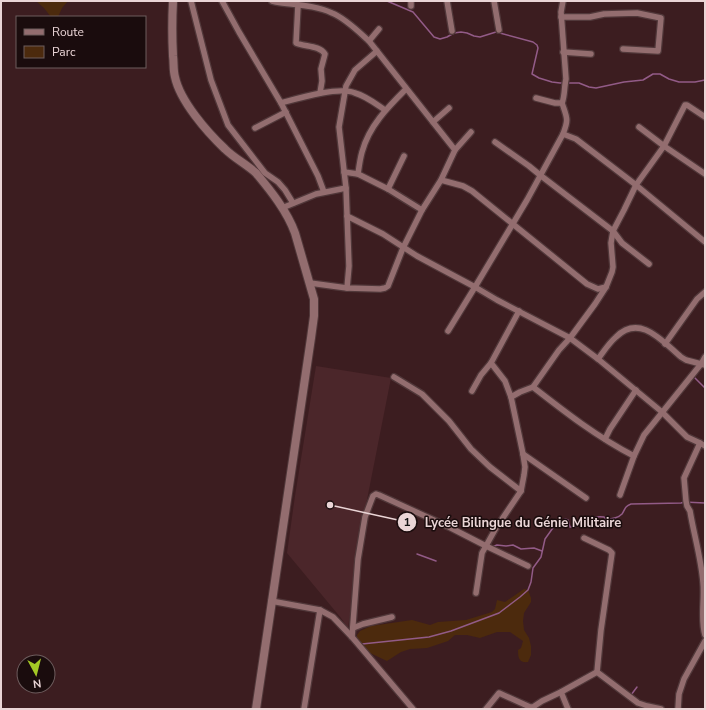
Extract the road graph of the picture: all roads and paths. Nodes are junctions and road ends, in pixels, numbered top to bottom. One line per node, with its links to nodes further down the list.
1 (174, 1): 47 (main road)
2 (191, 1): 46 (street)
3 (222, 1): 22 (street)
4 (275, 1): 8 (street)
5 (447, 1): 12 (street)
6 (494, 1): 11 (street)
7 (563, 1): 9 (street)
8 (298, 5): 13 (street); 20 (street)
9 (561, 17): 14 (street); 16 (street)
10 (379, 29): 13 (street)
11 (499, 30)
12 (452, 31)
13 (369, 41): 15 (street)
14 (623, 49)
15 (377, 51): 18 (street); 19 (street)
16 (563, 52): 17 (street); 23 (street)
17 (591, 54)
18 (406, 89): 25 (street); 28 (street)
19 (346, 90): 20 (street); 25 (street); 37 (street)
20 (320, 93): 22 (street)
21 (536, 98): 23 (street)
22 (281, 103): 26 (street)
23 (562, 103): 32 (street)
24 (449, 108): 28 (street)
25 (385, 110): 38 (street)
26 (286, 112): 29 (street); 45 (street)
27 (705, 117): 34 (street)
28 (433, 122): 35 (street)
29 (255, 128)
30 (638, 128): 34 (street)
31 (471, 132): 35 (street)
32 (563, 134): 40 (street); 42 (street)
33 (495, 142): 40 (street)
34 (664, 146): 39 (street); 42 (street)
35 (455, 150): 41 (street)
36 (404, 156): 44 (street)
37 (344, 172): 38 (street); 43 (street)
38 (358, 174): 44 (street)
39 (705, 174)
40 (540, 176): 50 (street); 51 (street)
41 (441, 180): 48 (street); 50 (street)
42 (636, 185): 51 (street); 52 (street)
43 (346, 188): 45 (street); 49 (street)
44 (388, 189): 48 (street)
45 (324, 192): 46 (street)
46 (293, 203): 47 (street)
47 (282, 208): 55 (main road)
48 (422, 210): 53 (street)
49 (346, 216): 53 (street); 58 (street)
50 (513, 224): 56 (street); 57 (street)
51 (613, 231): 54 (street); 57 (street)
52 (705, 242)
53 (403, 248): 56 (street); 58 (street)
54 (649, 264)
55 (310, 283): 58 (street); 86 (main road)
56 (475, 287): 60 (street); 61 (street)
57 (606, 287): 62 (street)
58 (347, 288)
59 (705, 292): 63 (street)
60 (519, 311): 62 (street); 66 (street)
61 (448, 331)
62 (570, 338): 65 (street); 69 (street)
63 (665, 344): 65 (street); 67 (street)
64 (705, 357): 67 (street)
65 (598, 359): 70 (street)
66 (491, 363): 71 (street); 72 (street)
67 (703, 365): 73 (street)
68 (394, 377): 78 (street)
69 (533, 387): 72 (street); 74 (street)
70 (636, 390): 73 (street); 74 (street)
71 (472, 391)
72 (511, 397): 76 (street)
73 (662, 412): 75 (street); 77 (street)
74 (605, 439): 77 (street)
75 (703, 445): 83 (street)
76 (523, 454): 78 (street); 80 (street)
77 (634, 456): 79 (street)
78 (521, 491): 82 (street)
79 (620, 495)
80 (586, 498)
81 (584, 538): 93 (street)
82 (486, 546): 84 (street); 85 (street); 89 (street)
83 (702, 559): 90 (street)
84 (528, 566)
85 (476, 594)
86 (272, 601): 87 (street); 95 (main road)
87 (320, 610): 91 (street); 96 (street)
88 (392, 617): 89 (street)
89 (353, 628): 91 (street)
90 (705, 635)
91 (352, 637): 97 (street)
92 (705, 641): 101 (street)
93 (597, 672): 94 (street); 100 (street)
94 (561, 692): 98 (street); 99 (street)
95 (256, 709)
96 (304, 709)
97 (413, 709)
98 (486, 709)
99 (568, 709)
100 (661, 709)
101 (678, 709)

